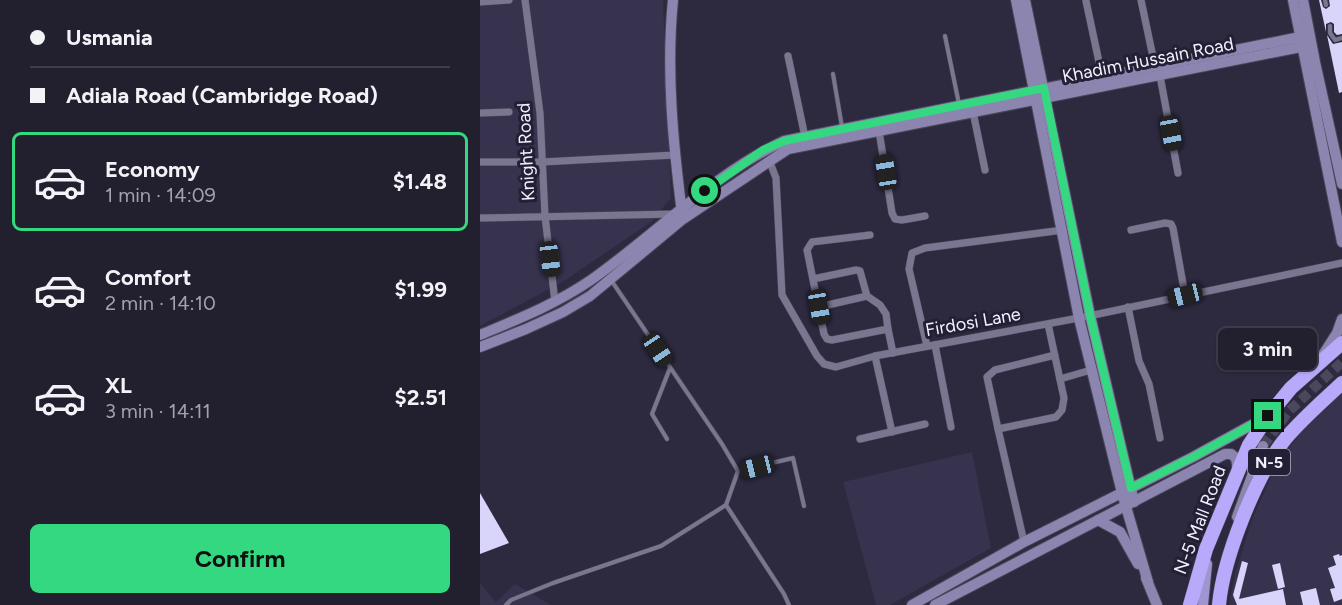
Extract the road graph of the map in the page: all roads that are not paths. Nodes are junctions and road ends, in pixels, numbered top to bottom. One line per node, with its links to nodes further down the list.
1 (509, 0): 10 (street)
2 (525, 0): 30 (street, Knight Road)
3 (673, 0): 27 (main road)
4 (1016, 0): 19 (main road)
5 (1025, 0): 19 (main road)
6 (1141, 0): 16 (street)
7 (1293, 0): 14 (main road)
8 (1303, 0): 14 (main road)
9 (1086, 1): 18 (street)
10 (480, 2)
11 (1330, 26): 13 (lane)
12 (945, 36): 20 (lane)
13 (1342, 38)
14 (1304, 43): 16 (main road, Khadim Hussain Road); 33 (main road); 41 (main road)
15 (788, 56): 26 (street)
16 (1159, 70): 18 (main road, Khadim Hussain Road); 19 (main road, Khadim Hussain Road); 32 (street)
17 (833, 74): 24 (lane)
18 (1102, 76): 19 (main road, Khadim Hussain Road)
19 (1040, 93): 20 (main road, Khadim Hussain Road); 22 (main road, Khadim Hussain Road); 38 (main road); 50 (main road)
20 (959, 105): 24 (main road, Khadim Hussain Road)
21 (509, 112): 23 (street)
22 (973, 112): 25 (main road, Khadim Hussain Road); 31 (street)
23 (480, 113)
24 (843, 129): 26 (main road, Khadim Hussain Road)
25 (879, 130): 28 (main road, Khadim Hussain Road); 36 (street)
26 (805, 137): 34 (main road, Khadim Hussain Road)
27 (675, 155): 30 (street); 34 (main road)
28 (769, 160): 34 (main road, Khadim Hussain Road); 60 (street, Firdosi Lane)
29 (480, 162): 30 (street)
30 (542, 162): 35 (street, Knight Road)
31 (985, 170)
32 (1178, 173)
33 (1342, 184)
34 (680, 214): 35 (street); 43 (main road, Khadim Hussain Road); 47 (main road, Khadim Hussain Road)
35 (545, 216): 37 (street); 47 (street, Knight Road)
36 (925, 216)
37 (480, 218)
38 (1063, 230): 50 (main road); 56 (street)
39 (1131, 230): 45 (street)
40 (870, 235): 44 (street)
41 (1342, 242)
42 (1342, 262): 45 (street, Firdosi Lane)
43 (610, 279): 57 (main road, Khadim Hussain Road); 62 (lane)
44 (813, 279): 46 (street); 48 (street)
45 (1185, 295): 49 (street, Firdosi Lane)
46 (867, 296): 48 (street); 53 (street)
47 (555, 303): 54 (main road, Khadim Hussain Road)
48 (819, 307): 53 (street)
49 (1128, 307): 50 (street, Firdosi Lane); 71 (street)
50 (1085, 316): 52 (street, Firdosi Lane); 63 (main road); 77 (main road)
51 (1342, 319): 61 (main road)
52 (1048, 324): 56 (street, Firdosi Lane); 59 (street)
53 (888, 329): 58 (street)
54 (480, 335)
55 (1342, 343): 61 (highway, N-5 Mall Road / N-5)
56 (931, 345): 58 (street, Firdosi Lane); 68 (street)
57 (480, 347)
58 (893, 353): 60 (street, Firdosi Lane)
59 (1055, 354): 64 (street); 69 (street)
60 (875, 356): 70 (street)
61 (1316, 366): 66 (highway, N-5 Mall Road / N-5)
62 (670, 368): 72 (lane); 75 (lane)
63 (1091, 370): 64 (street); 77 (main road)
64 (1060, 379): 69 (street)
65 (1342, 383): 84 (highway, N-5)
66 (1268, 416): 76 (highway, N-5 Mall Road / N-5); 77 (main road)
67 (925, 424): 70 (street)
68 (951, 427)
69 (998, 429): 83 (street)
70 (892, 432): 73 (street)
71 (1160, 438)
72 (667, 439)
73 (860, 439)
74 (1263, 446): 84 (main road)
75 (738, 471): 78 (lane); 80 (lane)
76 (1238, 471): 79 (main road); 82 (highway, N-5 Mall Road / N-5)
77 (1126, 490): 79 (main road); 83 (main road)
78 (726, 505): 86 (lane); 87 (lane)
79 (1130, 505): 81 (main road); 85 (main road)
80 (804, 506)
81 (1098, 520): 85 (main road); 89 (main road)
82 (1213, 533): 91 (highway, N-5 Mall Road / N-5); 92 (main road)
83 (1024, 542): 88 (main road)
84 (1227, 561): 93 (highway)
85 (1148, 582): 90 (main road)
86 (506, 605)
87 (789, 605)
88 (912, 605)
89 (935, 605)
90 (1157, 605)
91 (1190, 605)
92 (1203, 605)
93 (1219, 605)

